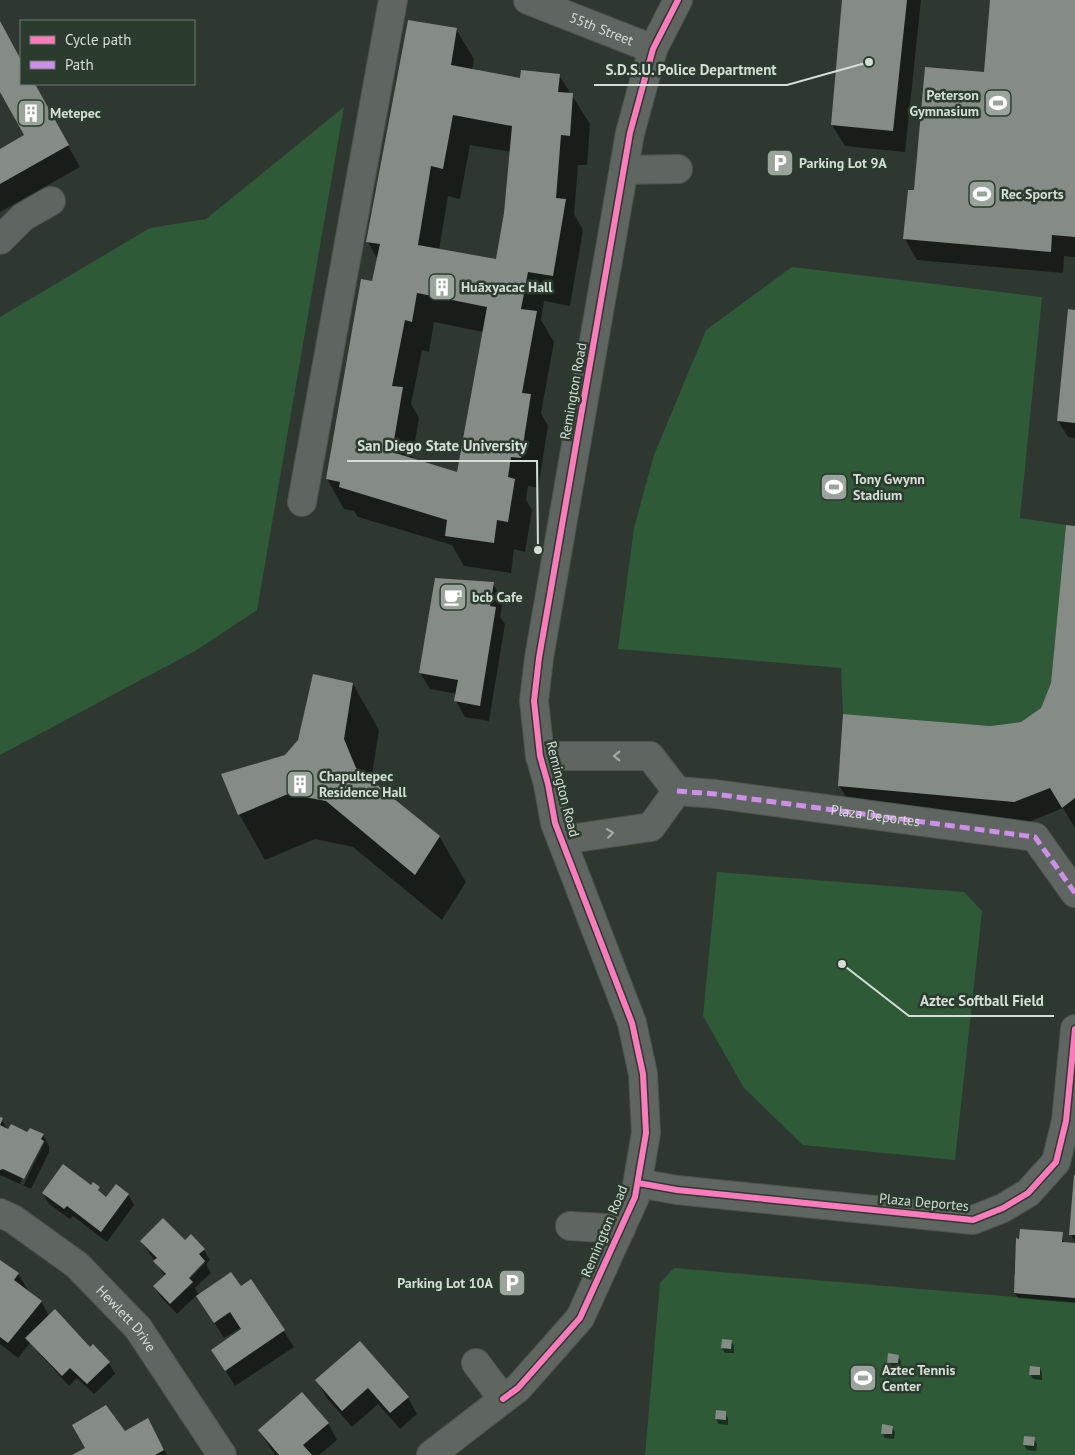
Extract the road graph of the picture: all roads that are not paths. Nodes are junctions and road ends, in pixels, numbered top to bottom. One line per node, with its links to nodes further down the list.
1 (393, 0): 9 (street)
2 (528, 0): 4 (street, 55th Street)
3 (678, 0): 4 (street)
4 (653, 48): 6 (street, Remington Road)
5 (678, 169): 6 (street)
6 (624, 170): 10 (street, Remington Road)
7 (50, 201): 8 (street)
8 (0, 240)
9 (302, 502)
10 (540, 756): 11 (street, one-way to 10); 12 (street, Remington Road)
11 (677, 791): 12 (street, one-way to 11); 13 (street, Plaza Deportes)
12 (562, 840): 15 (street, Remington Road)
13 (1075, 893)
14 (1075, 1029): 15 (street, Plaza Deportes)
15 (638, 1183): 18 (street, Remington Road)
16 (0, 1214): 21 (street, Hewlett Drive)
17 (570, 1226): 18 (street)
18 (621, 1229): 20 (street, Remington Road)
19 (476, 1363): 20 (street)
20 (503, 1400): 22 (street, Remington Road)
21 (222, 1455)
22 (431, 1455)

